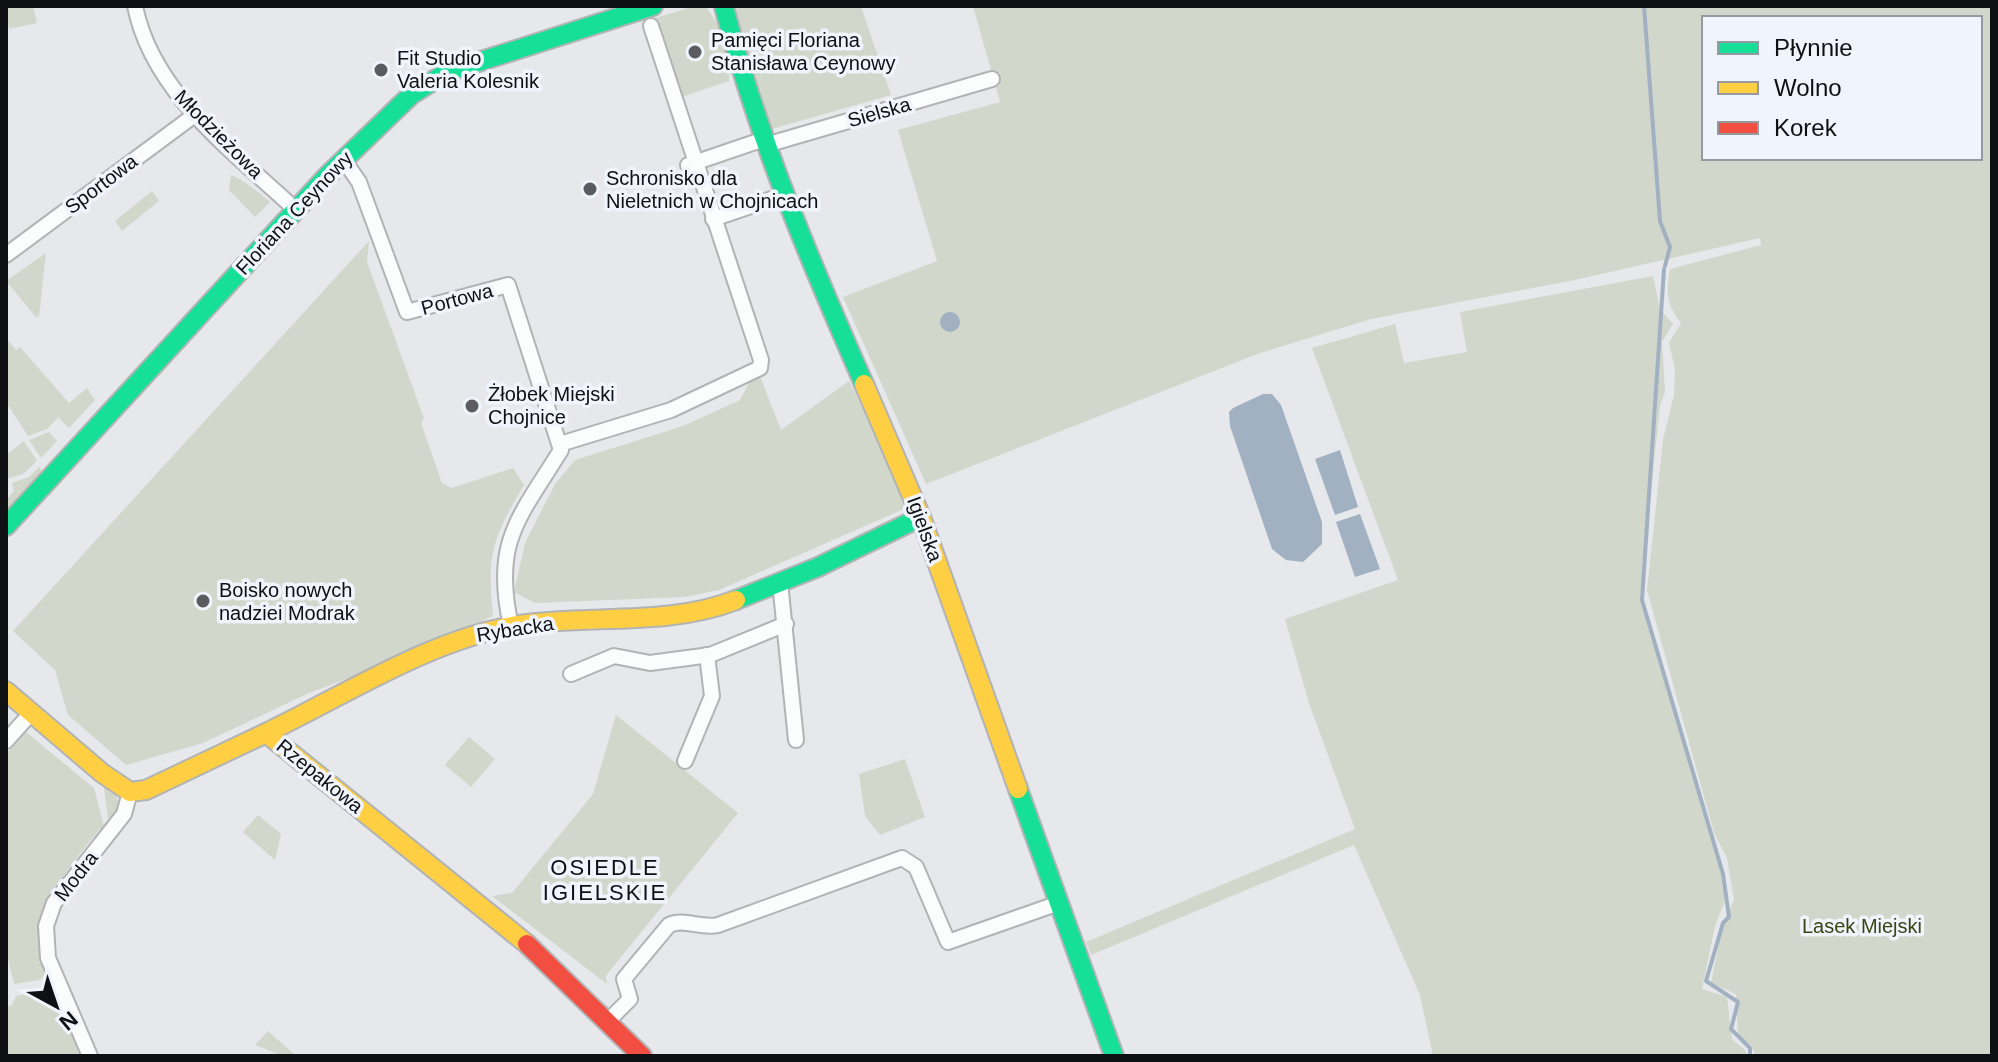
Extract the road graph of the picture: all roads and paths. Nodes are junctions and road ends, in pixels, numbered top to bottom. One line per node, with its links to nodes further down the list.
1 (135, 6): 6 (street, Młodzieżowa)
2 (653, 6): 8 (street, Floriana Ceynowy)
3 (721, 6): 7 (street, Igielska)
4 (651, 26): 9 (street)
5 (992, 79): 7 (street, Sielska)
6 (196, 114): 11 (street, Młodzieżowa); 13 (street, Sportowa)
7 (765, 142): 9 (street); 10 (street, Igielska)
8 (343, 159): 11 (street, Floriana Ceynowy); 14 (street, Portowa)
9 (691, 164): 12 (street)
10 (783, 195): 12 (street); 15 (street, Igielska)
11 (296, 210): 16 (street, Floriana Ceynowy)
12 (713, 219): 14 (street)
13 (6, 255)
14 (560, 444): 19 (street)
15 (921, 517): 17 (street, Rybacka); 29 (street, Igielska)
16 (6, 526)
17 (780, 582): 18 (street); 19 (street, Rybacka)
18 (786, 624): 20 (street); 25 (street)
19 (511, 626): 24 (street, Rybacka)
20 (707, 655): 21 (street); 27 (street)
21 (571, 674)
22 (6, 691): 23 (street)
23 (32, 712): 26 (street); 28 (street)
24 (266, 733): 28 (street, Rzepakowa); 30 (street, Rzepakowa)
25 (796, 740)
26 (6, 741)
27 (685, 761)
28 (130, 792): 31 (street, Modra)
29 (1059, 903): 30 (street); 33 (street, Igielska)
30 (608, 1021): 32 (street, Rzepakowa)
31 (90, 1056)
32 (642, 1056)
33 (1114, 1056)

